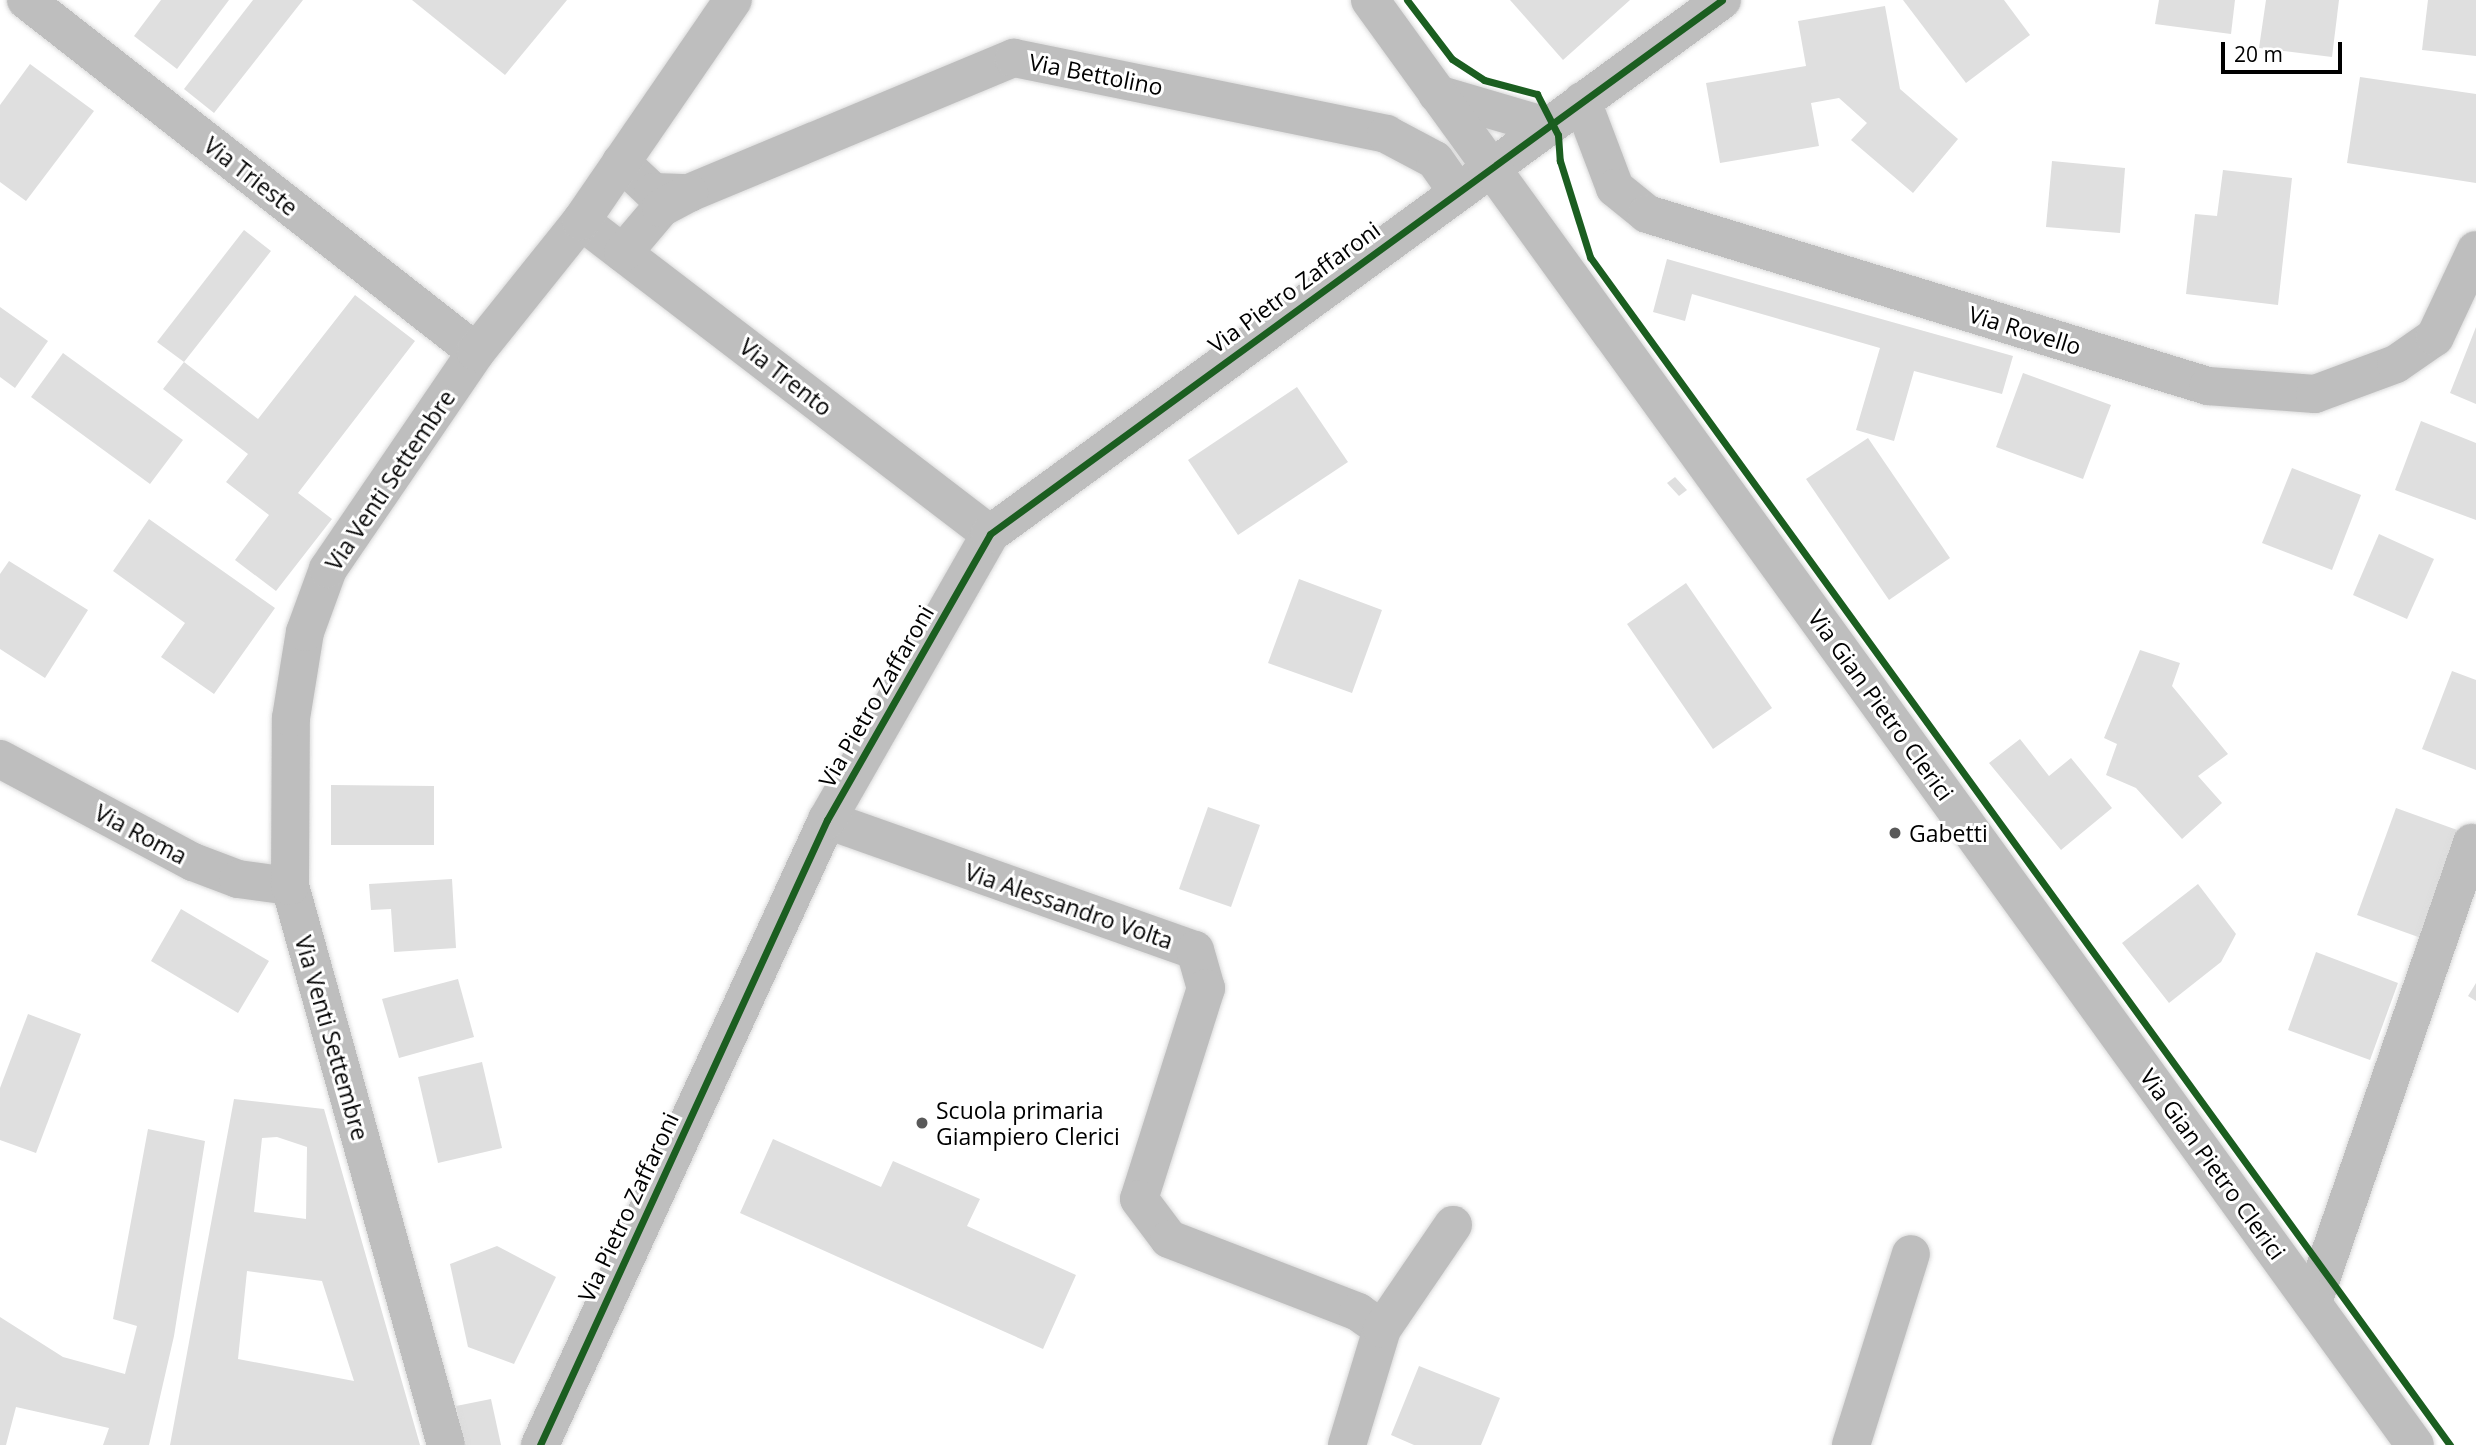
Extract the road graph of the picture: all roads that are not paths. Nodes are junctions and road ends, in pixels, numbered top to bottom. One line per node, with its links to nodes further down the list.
1 (26, 0): 15 (street, Via Trieste)
2 (733, 0): 8 (street, Via Venti Settembre)
3 (1370, 0): 5 (street, Via Gian Pietro Clerici)
4 (1722, 0): 6 (street, Via Pietro Zaffaroni)
5 (1437, 94): 7 (street); 9 (street, Via Gian Pietro Clerici)
6 (1582, 101): 7 (street, Via Pietro Zaffaroni); 13 (street, Via Rovello)
7 (1544, 125): 9 (street, Via Pietro Zaffaroni)
8 (621, 162): 11 (street, Via Bettolino); 12 (street, Via Venti Settembre)
9 (1492, 164): 10 (street, Via Pietro Zaffaroni); 23 (street, Via Gian Pietro Clerici)
10 (1457, 191): 11 (street, Via Bettolino); 16 (street, Via Pietro Zaffaroni)
11 (689, 194): 14 (street)
12 (581, 221): 14 (street, Via Trento); 15 (street, Via Venti Settembre)
13 (2476, 250)
14 (623, 253): 16 (street, Via Trento)
15 (476, 352): 20 (street, Via Venti Settembre)
16 (990, 534): 18 (street, Via Pietro Zaffaroni)
17 (0, 759): 20 (street, Via Roma)
18 (827, 820): 24 (street, Via Alessandro Volta); 26 (street, Via Pietro Zaffaroni)
19 (2472, 843): 23 (street)
20 (290, 886): 25 (street, Via Venti Settembre)
21 (1453, 1225): 24 (street)
22 (1911, 1254): 28 (street)
23 (2313, 1302): 29 (street, Via Gian Pietro Clerici)
24 (1382, 1329): 27 (street)
25 (446, 1445)
26 (540, 1445)
27 (1347, 1445)
28 (1851, 1445)
29 (2415, 1445)

